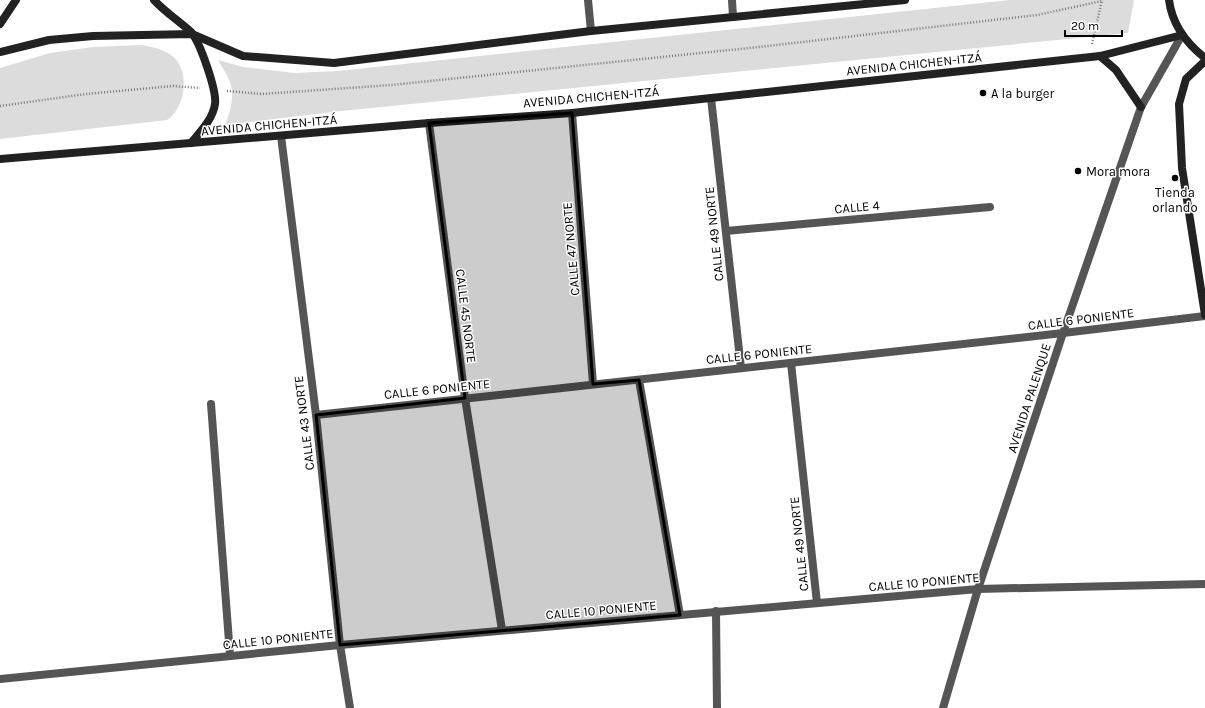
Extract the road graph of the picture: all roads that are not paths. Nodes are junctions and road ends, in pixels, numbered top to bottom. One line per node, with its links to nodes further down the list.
1 (16, 0): 8 (main road)
2 (154, 0): 10 (main road)
3 (588, 0): 9 (street)
4 (732, 0): 7 (street)
5 (905, 0): 7 (main road)
6 (1169, 0): 11 (main road)
7 (733, 17): 9 (main road)
8 (0, 24)
9 (591, 31): 10 (main road)
10 (192, 34): 12 (main road); 21 (main road)
11 (1182, 35): 13 (main road, AVENIDA CHICHEN-ITZÁ); 14 (main road); 17 (street, AVENIDA PALENQUE)
12 (0, 52)
13 (1100, 56): 16 (main road, AVENIDA CHICHEN-ITZÁ); 17 (main road)
14 (1205, 58)
15 (1205, 61): 25 (main road)
16 (711, 98): 18 (main road, AVENIDA CHICHEN-ITZÁ); 24 (street, CALLE 49 NORTE)
17 (1141, 107): 26 (street, AVENIDA PALENQUE)
18 (572, 113): 19 (main road, AVENIDA CHICHEN-ITZÁ); 30 (street, CALLE 47 NORTE)
19 (429, 123): 20 (main road, AVENIDA CHICHEN-ITZÁ); 31 (street, CALLE 45 NORTE)
20 (281, 136): 21 (main road, AVENIDA CHICHEN-ITZÁ); 33 (street, CALLE 43 NORTE)
21 (191, 143): 22 (main road, AVENIDA CHICHEN-ITZÁ)
22 (0, 159)
23 (990, 207): 24 (street, CALLE 4)
24 (726, 231): 28 (street, CALLE 49 NORTE)
25 (1205, 316): 26 (street, CALLE 6 PONIENTE)
26 (1063, 333): 27 (street, CALLE 6 PONIENTE); 35 (street, AVENIDA PALENQUE)
27 (791, 363): 28 (street, CALLE 6 PONIENTE); 36 (street, CALLE 49 NORTE)
28 (741, 368): 29 (street, CALLE 6 PONIENTE)
29 (639, 380): 30 (street, CALLE 6 PONIENTE); 38 (street)
30 (593, 384): 31 (street, CALLE 6 PONIENTE)
31 (465, 398): 33 (street, CALLE 6 PONIENTE); 39 (street, CALLE 45 NORTE)
32 (211, 404): 41 (street)
33 (316, 415): 40 (street, CALLE 43 NORTE)
34 (1205, 584): 35 (street, CALLE 10 PONIENTE)
35 (978, 588): 36 (street, CALLE 10 PONIENTE); 45 (street, AVENIDA PALENQUE)
36 (818, 603): 37 (street, CALLE 10 PONIENTE)
37 (716, 611): 38 (street, CALLE 10 PONIENTE); 44 (street)
38 (680, 615): 39 (street, CALLE 10 PONIENTE)
39 (502, 630): 40 (street, CALLE 10 PONIENTE)
40 (340, 645): 41 (street, CALLE 10 PONIENTE); 43 (street, CALLE 43 NORTE)
41 (230, 656): 42 (street, CALLE 10 PONIENTE)
42 (0, 679)
43 (350, 708)
44 (717, 708)
45 (943, 708)

